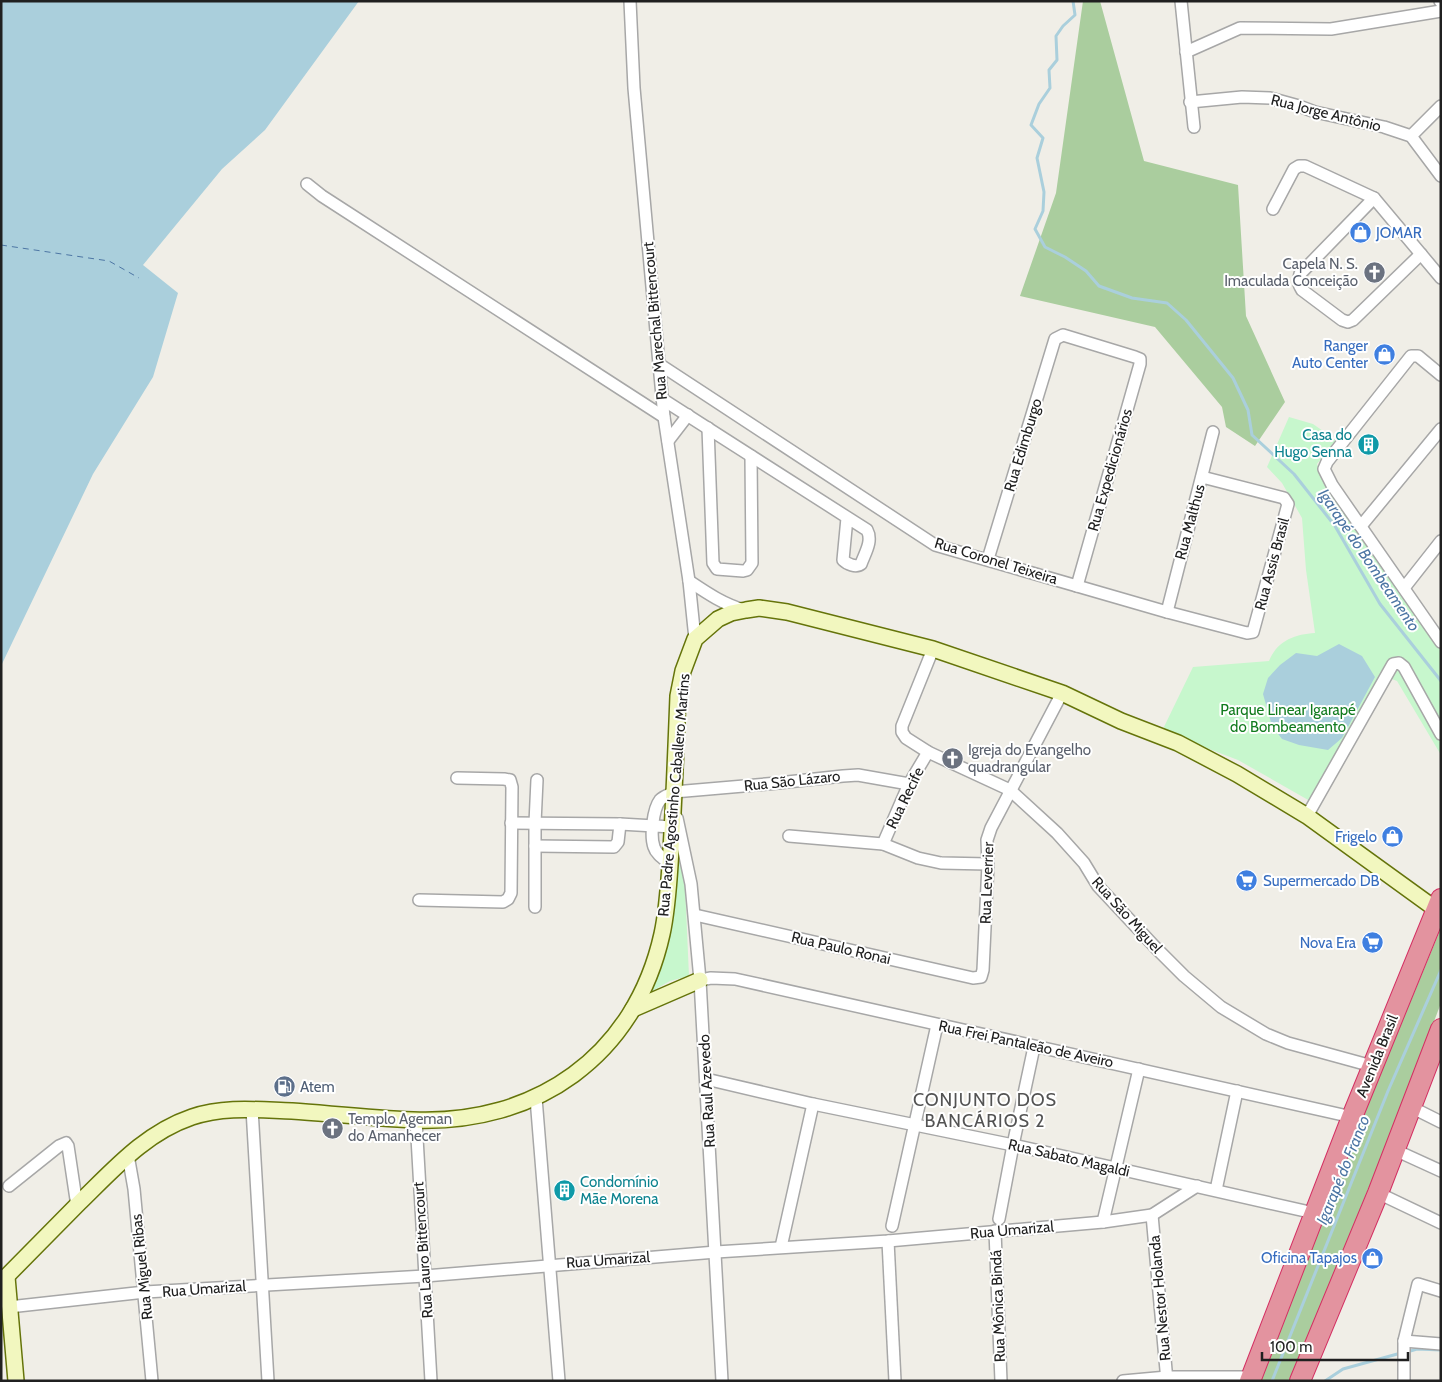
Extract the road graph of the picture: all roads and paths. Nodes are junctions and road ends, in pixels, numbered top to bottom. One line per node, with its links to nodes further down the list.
1 (630, 1): 16 (street, Rua Marechal Bittencourt)
2 (1181, 1): 4 (street)
3 (1441, 11): 4 (street)
4 (1186, 52): 5 (street)
5 (1190, 102): 7 (street); 8 (street, Rua Jorge Antônio)
6 (1441, 106): 8 (street)
7 (1194, 127)
8 (1411, 136): 9 (street)
9 (1441, 176)
10 (307, 184): 20 (street)
11 (1374, 198): 12 (street); 13 (street); 13 (street)
12 (1273, 209)
13 (1421, 254): 14 (street)
14 (1441, 278)
15 (1136, 357): 30 (street, Rua Edimburgo); 32 (street, Rua Expedicionários)
16 (658, 364): 18 (street, Rua Marechal Bittencourt); 30 (street, Rua Coronel Teixeira)
17 (1441, 375): 28 (street)
18 (662, 399): 19 (street); 20 (street, Rua Marechal Bittencourt)
19 (688, 415): 21 (street); 24 (street)
20 (664, 417): 24 (street, Rua Marechal Bittencourt)
21 (708, 428): 25 (street); 25 (street)
22 (1441, 429): 28 (street)
23 (1213, 432): 26 (street, Rua Malthus)
24 (668, 441): 31 (street, Rua Marechal Bittencourt)
25 (751, 456): 27 (street)
26 (1202, 477): 35 (street, Rua Malthus); 36 (street, Rua Assis Brasil)
27 (847, 518)
28 (1361, 526): 33 (street)
29 (1441, 541): 33 (street)
30 (988, 560): 32 (street, Rua Coronel Teixeira)
31 (689, 581): 34 (street); 37 (street, Rua Marechal Bittencourt)
32 (1078, 586): 35 (street, Rua Coronel Teixeira)
33 (1404, 588): 38 (street)
34 (746, 610): 37 (street, Rua Padre Agostinho Caballero Martins); 39 (street, Rua Padre Agostinho Caballero Martins)
35 (1167, 612): 36 (street, Rua Coronel Teixeira)
36 (1256, 627)
37 (695, 639): 47 (street, Rua Padre Agostinho Caballero Martins)
38 (1441, 642)
39 (933, 649): 40 (street, Rua Padre Agostinho Caballero Martins); 42 (street, Rua São Miguel)
40 (1062, 693): 46 (street, Rua Leverrier); 48 (street, Rua Padre Agostinho Caballero Martins)
41 (1441, 734): 48 (street)
42 (928, 752): 45 (street, Rua Recife); 46 (street, Rua São Miguel)
43 (457, 778): 49 (street)
44 (537, 780): 50 (street)
45 (909, 784): 47 (street, Rua São Lázaro); 55 (street, Rua Recife)
46 (1010, 790): 58 (street, Rua Leverrier); 69 (street, Rua São Miguel)
47 (674, 798): 52 (street); 53 (street, Rua Padre Agostinho Caballero Martins); 62 (street, Rua Raul Azevedo)
48 (1307, 816): 61 (street, Rua Padre Agostinho Caballero Martins)
49 (511, 823): 50 (street); 59 (street)
50 (535, 823): 51 (street); 56 (street)
51 (620, 824): 52 (street); 56 (street)
52 (652, 826): 53 (street); 57 (street)
53 (672, 827): 57 (street, Rua Padre Agostinho Caballero Martins)
54 (789, 836): 55 (street)
55 (883, 844): 58 (street)
56 (535, 846): 60 (street)
57 (670, 864): 65 (street, Rua Padre Agostinho Caballero Martins)
58 (988, 864): 63 (street, Rua Leverrier)
59 (418, 900)
60 (535, 907)
61 (1439, 909): 69 (highway, Avenida Brasil)
62 (695, 915): 63 (street, Rua Paulo Ronai); 64 (street, Rua Raul Azevedo)
63 (983, 970)
64 (700, 980): 65 (street); 66 (street, Rua Frei Pantaleão de Aveiro); 71 (street, Rua Raul Azevedo)
65 (633, 1009): 73 (street, Rua Padre Agostinho Caballero Martins)
66 (937, 1025): 68 (street, Rua Frei Pantaleão de Aveiro); 80 (street)
67 (1441, 1029): 75 (highway)
68 (1034, 1047): 70 (street, Rua Frei Pantaleão de Aveiro); 81 (street)
69 (1372, 1066): 77 (highway, Avenida Brasil)
70 (1139, 1069): 72 (street, Rua Frei Pantaleão de Aveiro); 84 (street)
71 (706, 1079): 74 (street, Rua Sabato Magaldi); 100 (street, Rua Raul Azevedo)
72 (1237, 1091): 77 (street, Rua Frei Pantaleão de Aveiro); 88 (street)
73 (536, 1098): 78 (street, Rua Padre Agostinho Caballero Martins); 101 (street)
74 (813, 1104): 80 (street, Rua Sabato Magaldi); 99 (street)
75 (1411, 1107): 79 (street); 82 (highway)
76 (252, 1109): 78 (street, Rua Padre Agostinho Caballero Martins); 83 (street, Rua Padre Agostinho Caballero Martins); 104 (street)
77 (1352, 1117): 91 (highway, Avenida Brasil)
78 (416, 1120): 102 (street, Rua Lauro Bittencourt)
79 (1441, 1122)
80 (913, 1126): 81 (street, Rua Sabato Magaldi); 96 (street)
81 (1012, 1145): 84 (street, Rua Sabato Magaldi); 93 (street)
82 (1395, 1150): 85 (street); 89 (highway)
83 (128, 1155): 90 (street, Rua Padre Agostinho Caballero Martins); 106 (street, Rua Miguel Ribas)
84 (1115, 1169): 87 (street, Rua Sabato Magaldi); 94 (street)
85 (1441, 1171)
86 (10, 1186): 90 (street)
87 (1198, 1186): 88 (street, Rua Sabato Magaldi); 92 (street, Rua Umarizal)
88 (1216, 1190): 91 (street, Rua Sabato Magaldi)
89 (1378, 1193): 95 (street); 121 (highway)
90 (77, 1206): 103 (street, Rua Padre Agostinho Caballero Martins)
91 (1314, 1213): 111 (highway, Avenida Brasil)
92 (1152, 1215): 94 (street, Rua Umarizal); 110 (street, Rua Nestor Holanda)
93 (999, 1219)
94 (1103, 1222): 97 (street, Rua Umarizal)
95 (1441, 1223)
96 (892, 1226)
97 (995, 1231): 98 (street, Rua Umarizal); 119 (street, Rua Mônica Bindá)
98 (888, 1241): 99 (street, Rua Umarizal); 118 (street)
99 (781, 1248): 100 (street, Rua Umarizal)
100 (716, 1252): 101 (street, Rua Umarizal); 117 (street, Rua Raul Azevedo)
101 (550, 1264): 102 (street, Rua Umarizal); 116 (street)
102 (425, 1276): 104 (street, Rua Umarizal); 115 (street, Rua Lauro Bittencourt)
103 (4, 1280): 107 (street)
104 (261, 1285): 106 (street, Rua Umarizal); 114 (street)
105 (1441, 1290): 108 (street)
106 (145, 1292): 107 (street, Rua Umarizal); 113 (street, Rua Miguel Ribas)
107 (9, 1306): 112 (street)
108 (1404, 1341): 109 (street); 122 (street)
109 (1441, 1344)
110 (1167, 1379): 111 (street); 120 (street)
111 (1250, 1379)
112 (16, 1381)
113 (152, 1381)
114 (268, 1381)
115 (431, 1381)
116 (559, 1381)
117 (722, 1381)
118 (895, 1381)
119 (1001, 1381)
120 (1123, 1381)
121 (1300, 1381)
122 (1404, 1381)

